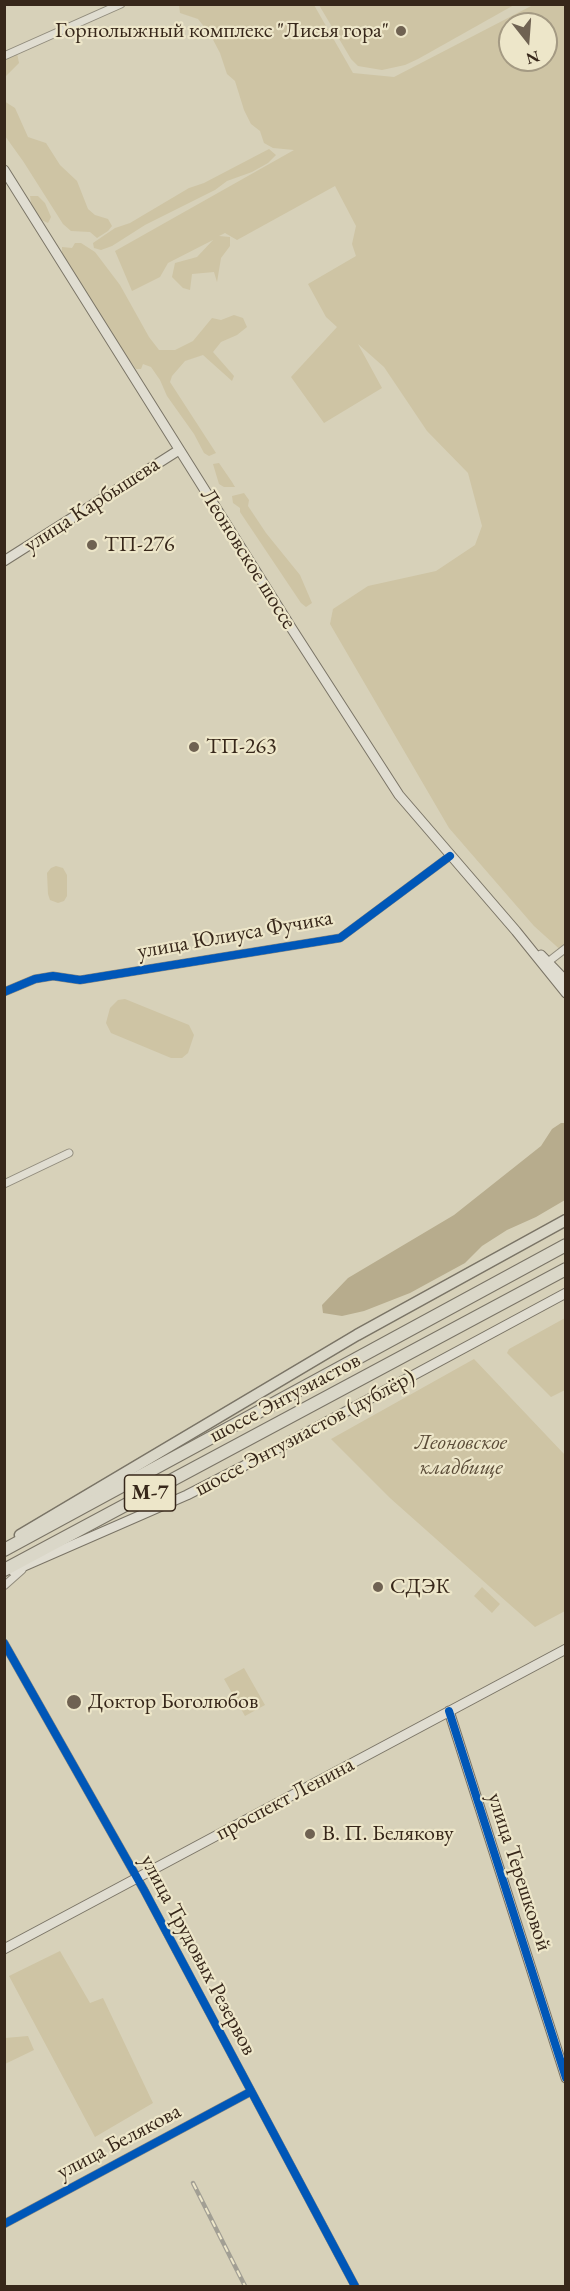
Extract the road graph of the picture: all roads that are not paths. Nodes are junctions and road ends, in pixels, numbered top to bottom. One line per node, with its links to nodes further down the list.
1 (120, 4): 2 (street)
2 (4, 56)
3 (4, 170): 4 (main road, Леоновское шоссе)
4 (179, 450): 5 (main road, улица Карбышева); 6 (main road, Леоновское шоссе)
5 (4, 561)
6 (450, 856): 7 (main road, Леоновское шоссе); 11 (street, улица Юлиуса Фучика)
7 (516, 931): 9 (main road, Леоновское шоссе); 12 (main road, Леоновское шоссе)
8 (566, 948): 9 (street)
9 (548, 962): 10 (main road, Леоновское шоссе)
10 (566, 981)
11 (4, 992)
12 (566, 993)
13 (69, 1153): 14 (street)
14 (4, 1184)
15 (566, 1220): 19 (main road)
16 (566, 1245): 20 (highway, шоссе Энтузиастов / М-7)
17 (566, 1269): 22 (highway, шоссе Энтузиастов / М-7)
18 (566, 1293): 21 (main road, шоссе Энтузиастов (дублёр))
19 (4, 1545)
20 (4, 1550)
21 (30, 1564): 22 (main road, шоссе Энтузиастов (дублёр)); 23 (street)
22 (4, 1572)
23 (4, 1586)
24 (4, 1643): 27 (street, улица Трудовых Резервов)
25 (566, 1649): 26 (main road, проспект Ленина)
26 (449, 1711): 27 (main road, проспект Ленина); 29 (main road, улица Терешковой)
27 (137, 1878): 28 (main road, проспект Ленина); 30 (street, улица Трудовых Резервов)
28 (4, 1949)
29 (566, 2078)
30 (250, 2092): 31 (street, улица Белякова); 32 (street, улица Трудовых Резервов)
31 (4, 2224)
32 (355, 2286)

